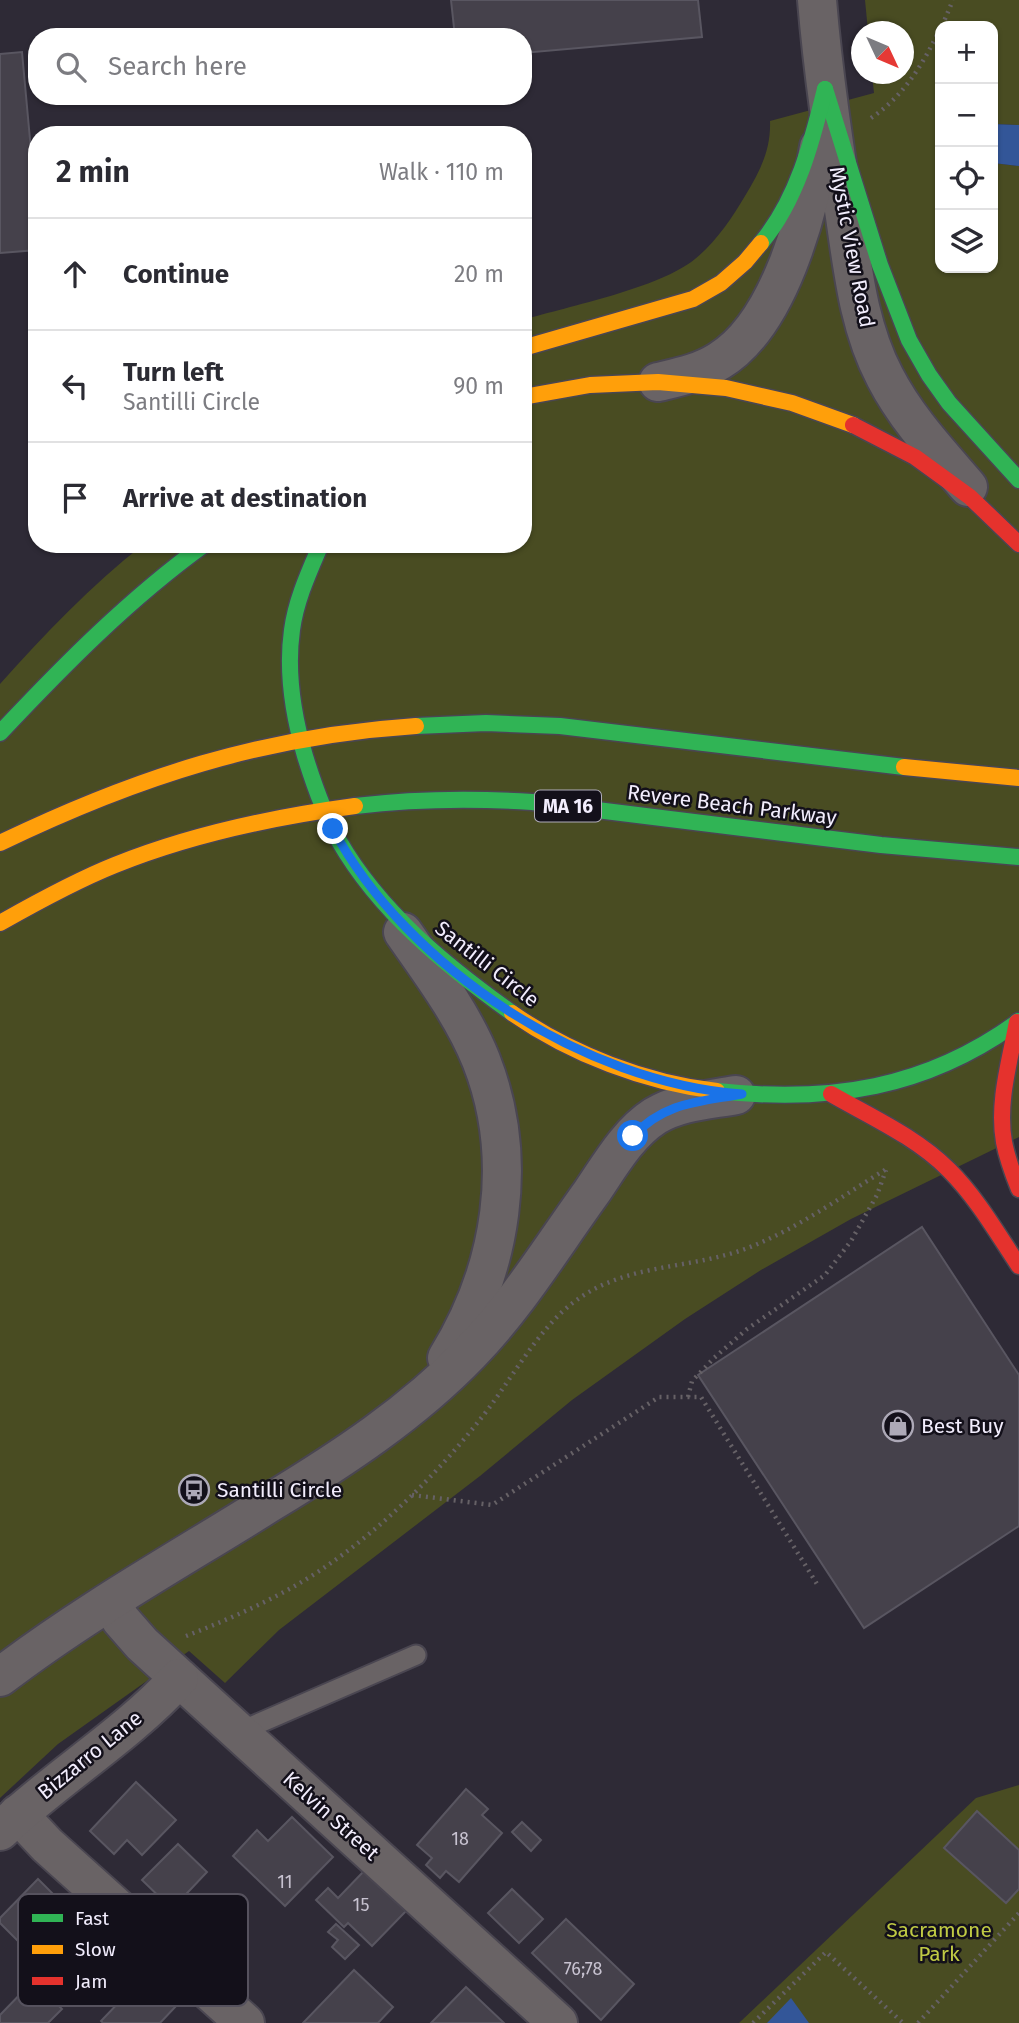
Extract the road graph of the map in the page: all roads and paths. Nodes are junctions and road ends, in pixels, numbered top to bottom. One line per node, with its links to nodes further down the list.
1 (817, 0): 5 (street, Mystic View Road)
2 (953, 0): 3 (path)
3 (944, 21)
4 (935, 39): 6 (path)
5 (825, 89): 7 (main road); 8 (street, Mystic View Road); 10 (main road); 11 (street, Mystic View Road)
6 (871, 118)
7 (532, 345)
8 (656, 382): 9 (main road); 11 (main road)
9 (532, 395)
10 (1019, 480)
11 (1012, 536)
12 (187, 553): 15 (main road)
13 (192, 553): 15 (main road)
14 (318, 553): 17 (main road, Santilli Circle)
15 (168, 570): 16 (main road)
16 (0, 733)
17 (300, 739): 18 (main road); 19 (main road, Santilli Circle); 20 (main road)
18 (1019, 778)
19 (325, 810): 21 (main road, Revere Beach Parkway / MA 16); 22 (main road, Santilli Circle); 23 (main road, Revere Beach Parkway / MA 16)
20 (0, 843)
21 (1019, 857)
22 (373, 891): 25 (main road, Santilli Circle); 32 (street)
23 (0, 923)
24 (1018, 1021): 26 (main road, Santilli Circle); 29 (main road)
25 (742, 1094): 26 (main road, Santilli Circle); 32 (street)
26 (831, 1094): 30 (main road)
27 (895, 1164): 28 (path)
28 (886, 1169): 31 (path); 33 (path)
29 (1019, 1189)
30 (1019, 1266)
31 (688, 1397): 33 (path); 34 (path)
32 (401, 1414): 35 (street)
33 (411, 1495): 36 (path)
34 (817, 1584)
35 (110, 1602): 38 (street); 39 (street, Kelvin Street)
36 (179, 1638)
37 (416, 1654): 40 (lane)
38 (0, 1677)
39 (179, 1678): 40 (street, Kelvin Street); 41 (street, Bizzarro Lane)
40 (239, 1732): 46 (street, Kelvin Street)
41 (9, 1823): 42 (street)
42 (102, 1894)
43 (1019, 1913): 49 (path)
44 (226, 2006): 45 (street)
45 (245, 2023)
46 (558, 2023)
47 (753, 2023): 48 (path)
48 (903, 2023)
49 (918, 2023)

